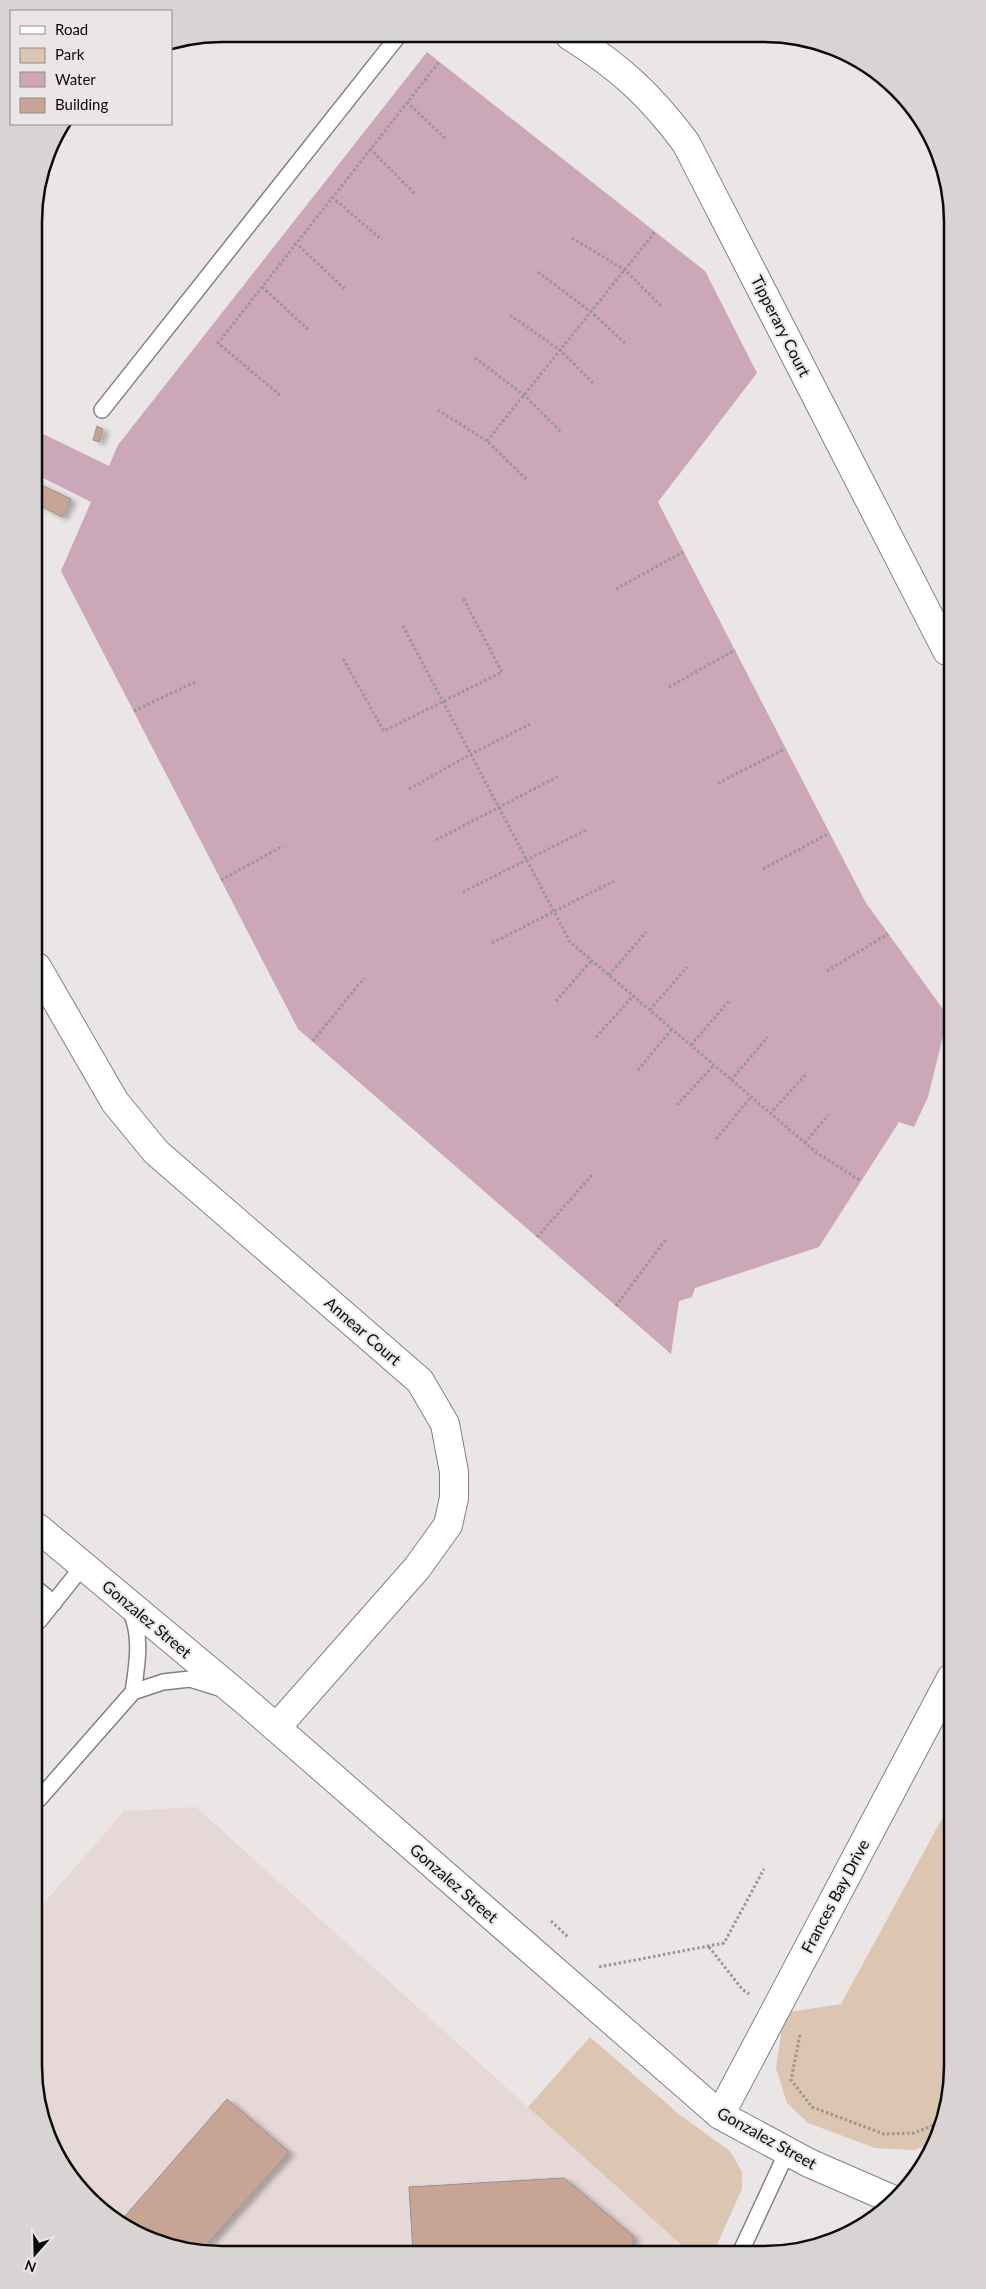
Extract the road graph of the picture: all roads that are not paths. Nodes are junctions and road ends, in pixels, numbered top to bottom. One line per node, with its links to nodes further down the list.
1 (393, 42): 3 (lane)
2 (580, 42): 4 (street, Tipperary Court)
3 (102, 410)
4 (944, 645)
5 (42, 977): 15 (street, Annear Court)
6 (42, 1531): 7 (street, Gonzalez Street)
7 (82, 1566): 9 (street, Gonzalez Street); 10 (lane)
8 (42, 1593): 10 (lane)
9 (122, 1597): 13 (lane); 14 (street, Gonzalez Street)
10 (54, 1603): 11 (lane)
11 (42, 1617)
12 (944, 1691): 17 (street, Frances Bay Drive)
13 (133, 1692): 14 (lane); 16 (lane)
14 (249, 1704): 15 (street, Gonzalez Street)
15 (276, 1728): 17 (street, Gonzalez Street)
16 (42, 1796)
17 (720, 2115): 18 (street, Gonzalez Street)
18 (787, 2152): 19 (street, Gonzalez Street); 20 (lane)
19 (888, 2197)
20 (743, 2246)

